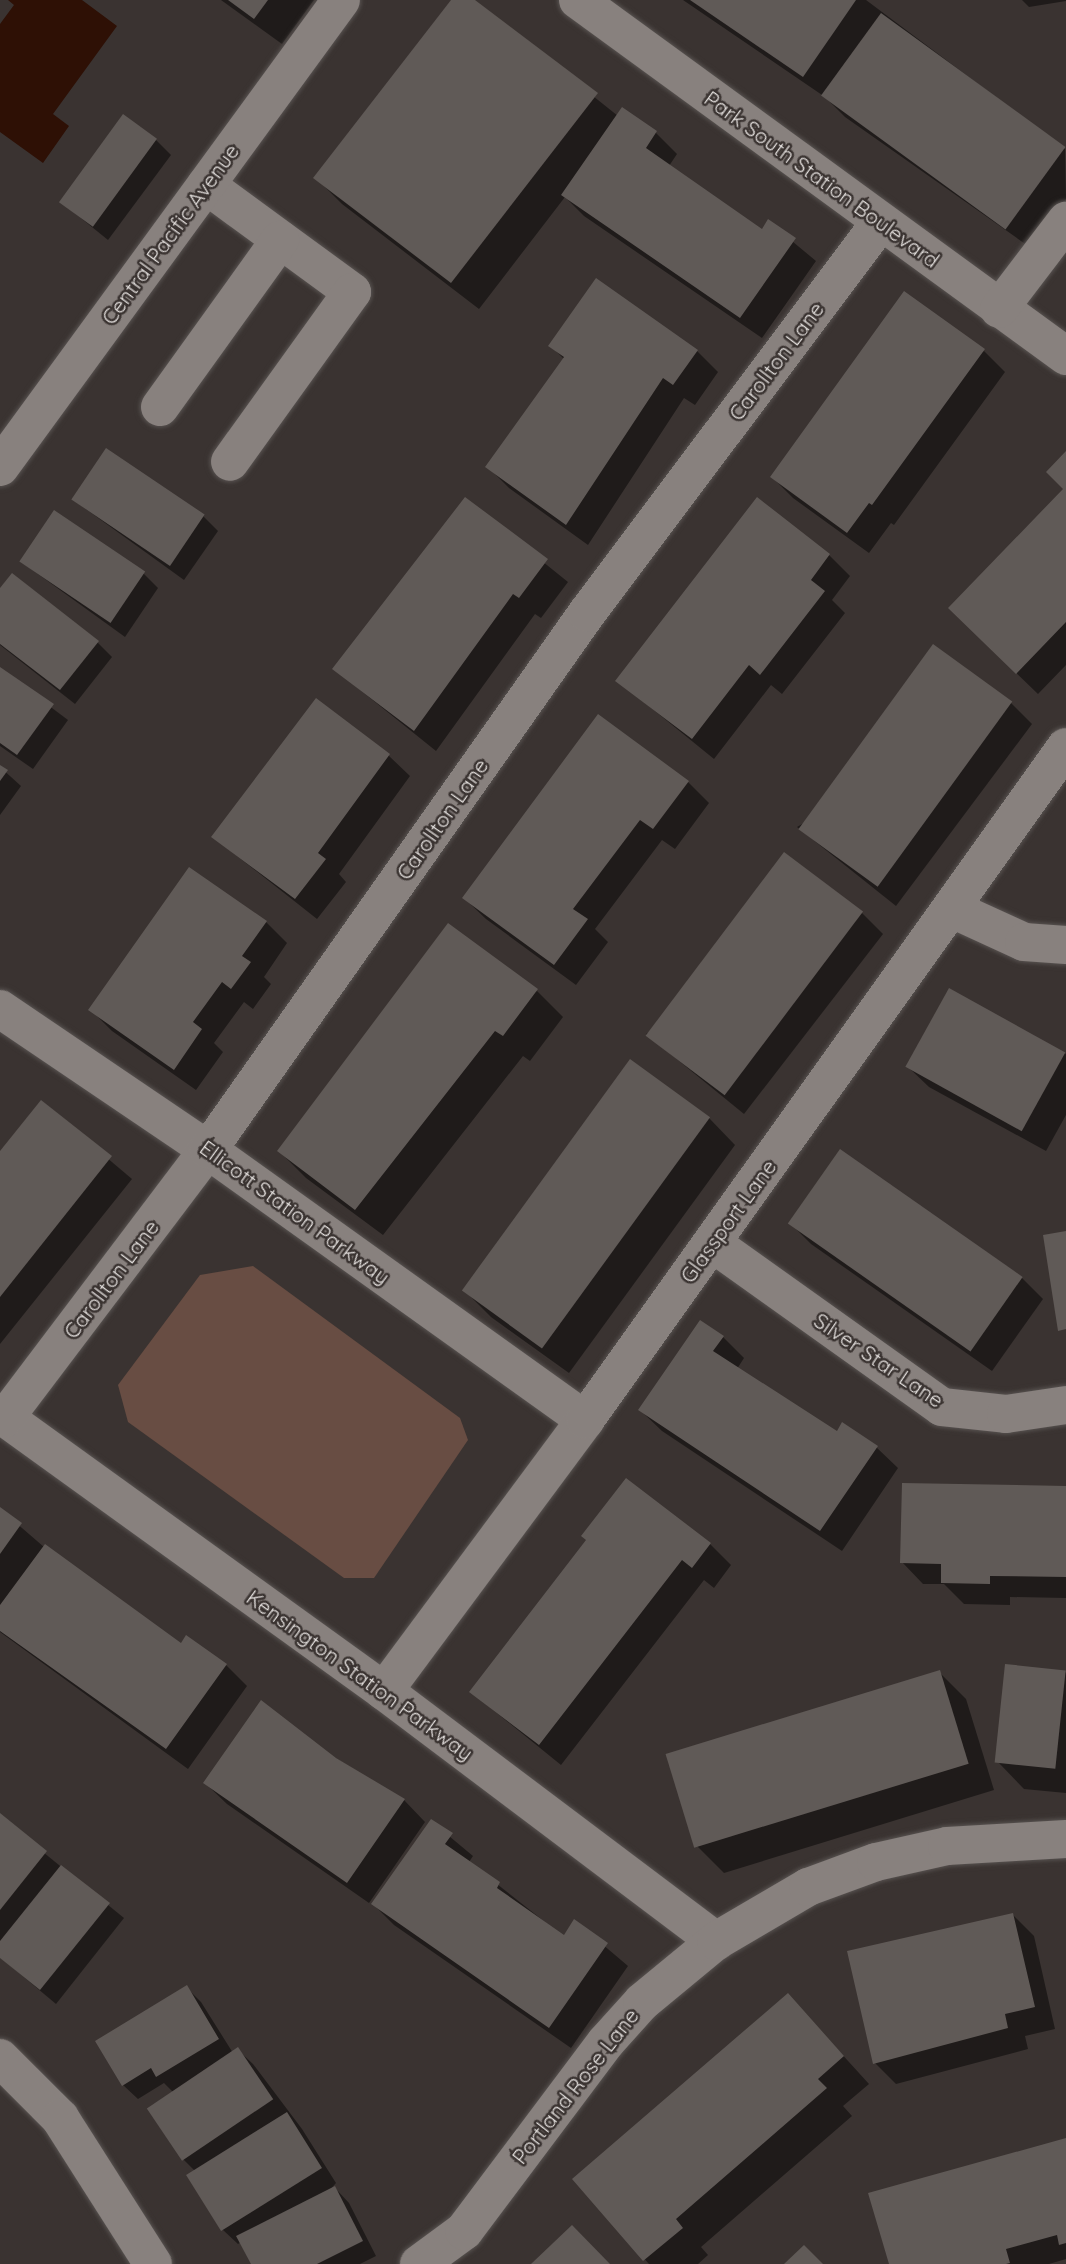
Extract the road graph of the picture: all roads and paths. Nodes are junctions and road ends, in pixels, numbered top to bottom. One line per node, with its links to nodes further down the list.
1 (341, 0): 3 (street, Central Pacific Avenue)
2 (578, 0): 5 (street, Park South Station Boulevard)
3 (206, 185): 6 (street); 11 (street, Central Pacific Avenue)
4 (1066, 221): 7 (street)
5 (881, 222): 7 (street, Park South Station Boulevard); 16 (street, Carollton Lane)
6 (280, 240): 9 (street); 10 (street)
7 (999, 309): 8 (street, Park South Station Boulevard)
8 (1066, 356)
9 (160, 407)
10 (230, 462)
11 (0, 467)
12 (1066, 747): 13 (street, Glassport Lane)
13 (952, 909): 14 (street); 17 (street, Glassport Lane)
14 (1066, 944)
15 (4, 1020): 16 (street, Ellicott Station Parkway)
16 (208, 1150): 19 (street, Carollton Lane); 20 (street, Ellicott Station Parkway)
17 (712, 1243): 18 (street, Silver Star Lane); 20 (street, Glassport Lane)
18 (1066, 1405)
19 (3, 1416): 21 (street, Kensington Station Parkway)
20 (585, 1420): 21 (street, Glassport Lane)
21 (384, 1691): 23 (street, Kensington Station Parkway)
22 (1066, 1839): 23 (street, Portland Rose Lane)
23 (716, 1941): 26 (street, Portland Rose Lane)
24 (0, 2058): 25 (street)
25 (153, 2264)
26 (419, 2264)

